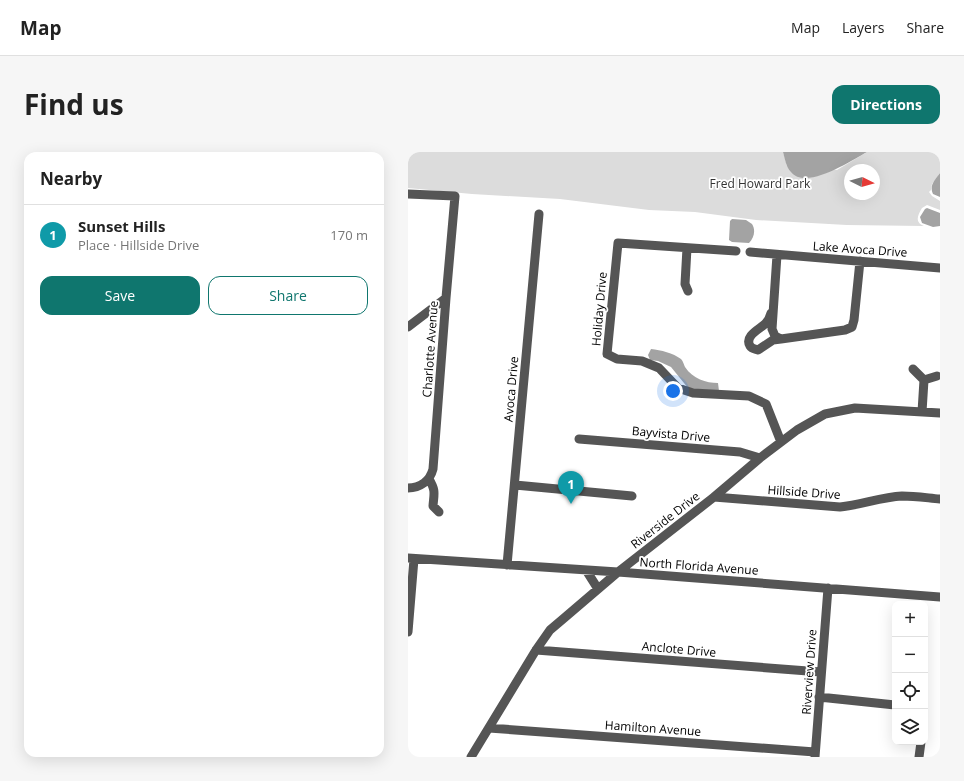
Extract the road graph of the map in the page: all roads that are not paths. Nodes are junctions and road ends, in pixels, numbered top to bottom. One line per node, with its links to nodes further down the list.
1 (408, 194): 10 (street, Charlotte Avenue)
2 (538, 214): 23 (street, Avoca Drive)
3 (687, 248): 4 (street, Holiday Drive); 9 (street); 20 (street, Holiday Drive)
4 (736, 251)
5 (750, 252): 6 (street)
6 (777, 255): 7 (street, Lake Avoca Drive); 11 (street)
7 (860, 261): 8 (street, Lake Avoca Drive); 13 (street)
8 (940, 268)
9 (688, 291)
10 (446, 298): 12 (street); 22 (street, Charlotte Avenue)
11 (774, 304): 13 (street); 13 (street)
12 (408, 327)
13 (781, 339)
14 (913, 369): 16 (street)
15 (937, 376): 16 (street)
16 (924, 380): 17 (street)
17 (922, 412): 18 (street, Riverside Drive); 20 (street, Riverside Drive)
18 (940, 413)
19 (579, 439): 21 (street, Bayvista Drive)
20 (781, 442): 21 (street, Riverside Drive)
21 (760, 458): 26 (street, Riverside Drive)
22 (429, 479): 24 (street); 28 (street)
23 (515, 485): 25 (street); 30 (street, Avoca Drive)
24 (408, 488)
25 (632, 496)
26 (714, 497): 27 (street, Hillside Drive); 32 (street, Riverside Drive)
27 (940, 499)
28 (439, 512)
29 (411, 558): 30 (street, North Florida Avenue); 36 (street)
30 (507, 565): 31 (street, North Florida Avenue)
31 (586, 570): 32 (street, North Florida Avenue); 34 (street)
32 (618, 572): 33 (street, North Florida Avenue); 34 (street, Riverside Drive)
33 (828, 588): 35 (street, North Florida Avenue); 38 (street, Riverview Drive)
34 (598, 589): 37 (street, Riverside Drive)
35 (940, 597)
36 (408, 632)
37 (536, 650): 38 (street, Anclote Drive); 41 (street, Riverside Drive)
38 (821, 672): 39 (street, Riverview Drive)
39 (819, 697): 40 (street); 43 (street, Riverview Drive)
40 (892, 705)
41 (489, 728): 43 (street, Hamilton Avenue); 44 (street, Riverside Drive)
42 (921, 745): 45 (street)
43 (815, 754)
44 (471, 757)
45 (919, 757)

